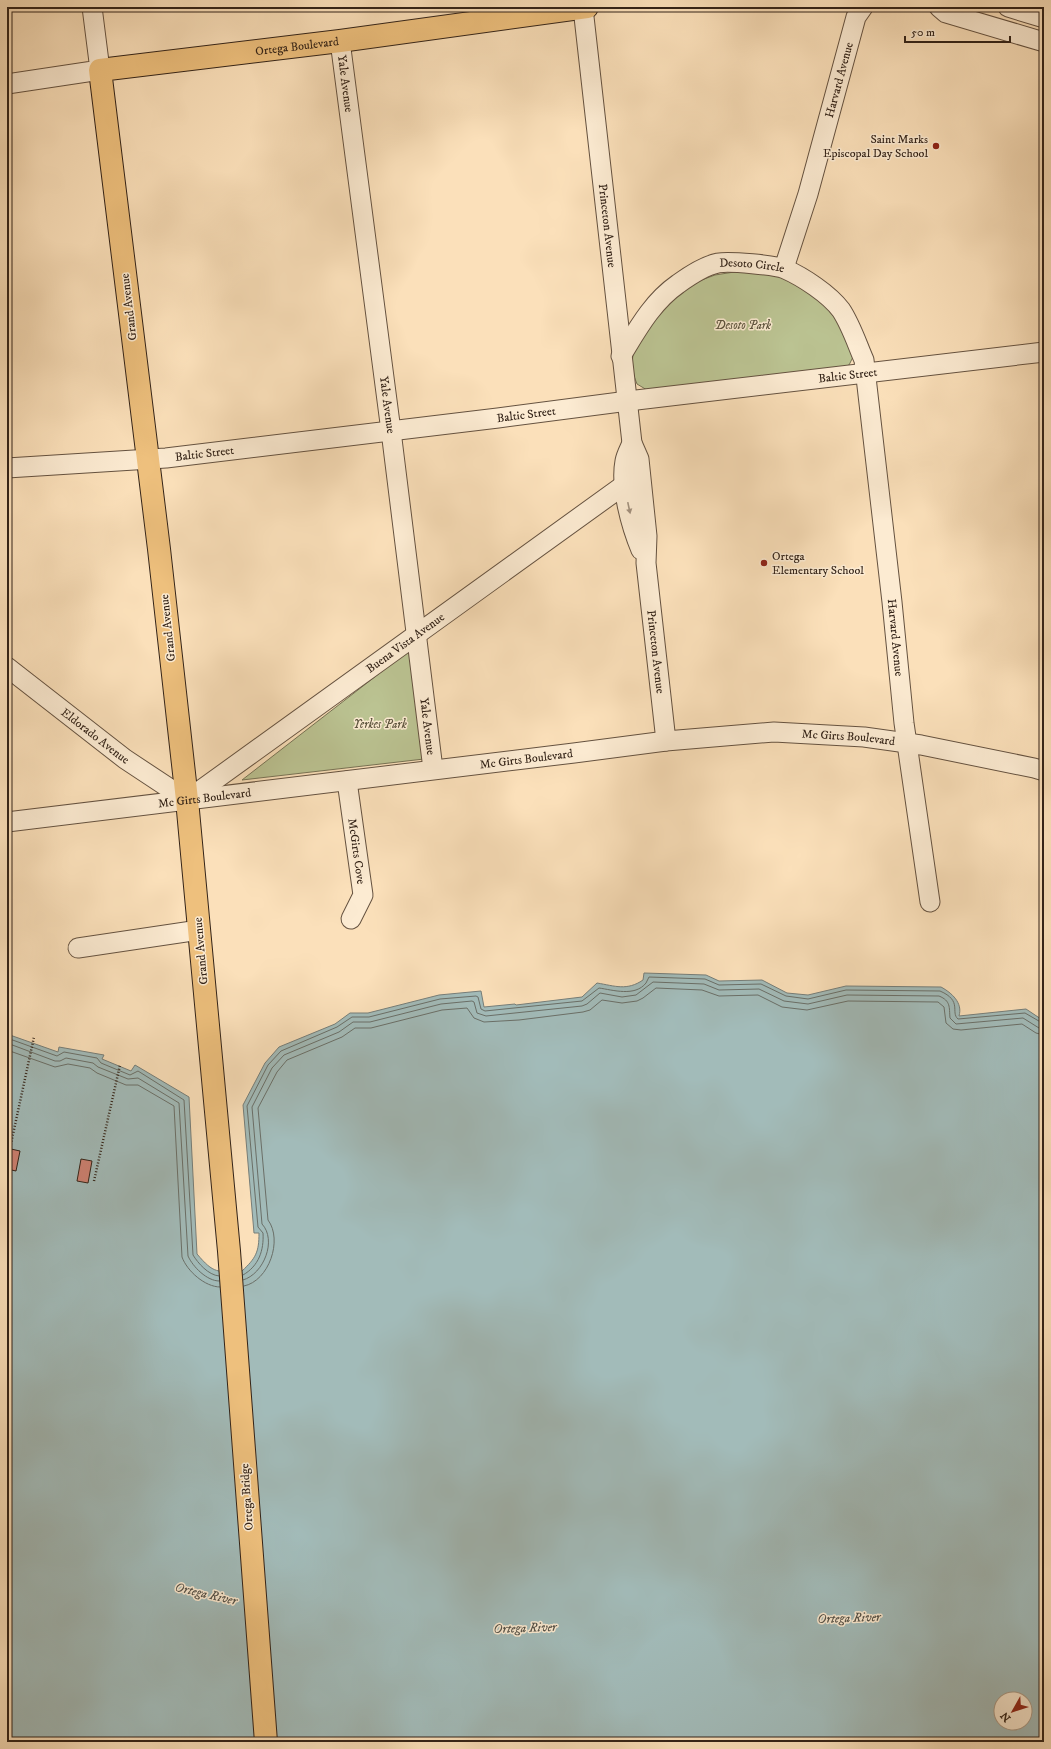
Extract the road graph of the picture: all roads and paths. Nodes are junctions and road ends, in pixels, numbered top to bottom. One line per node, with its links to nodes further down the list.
1 (92, 7): 9 (street, Grand Avenue)
2 (585, 7): 7 (main road, Ortega Boulevard); 13 (street, Princeton Avenue)
3 (939, 7): 8 (street)
4 (1008, 7): 6 (street)
5 (856, 10): 11 (street, Harvard Avenue)
6 (1044, 18)
7 (340, 41): 9 (main road, Ortega Boulevard); 16 (street, Yale Avenue)
8 (1044, 42)
9 (100, 70): 10 (street, Ortega Boulevard); 18 (main road, Grand Avenue)
10 (7, 84)
11 (784, 268): 13 (street, Desoto Circle); 14 (street, Desoto Circle)
12 (1044, 352): 14 (street, Baltic Street)
13 (621, 356): 15 (street, Princeton Avenue)
14 (865, 374): 15 (street, Baltic Street); 25 (street, Harvard Avenue)
15 (628, 401): 16 (street, Baltic Street); 17 (street, Princeton Avenue)
16 (391, 431): 18 (street, Baltic Street); 22 (street, Yale Avenue)
17 (632, 443): 20 (street, Princeton Avenue); 21 (street, Princeton Avenue)
18 (147, 459): 19 (street, Baltic Street); 29 (main road, Grand Avenue)
19 (7, 468)
20 (624, 485): 21 (street, Princeton Avenue, one-way to 21); 22 (street, Buena Vista Avenue)
21 (646, 563): 24 (street, Princeton Avenue)
22 (416, 634): 26 (street, Yale Avenue); 29 (street, Buena Vista Avenue)
23 (7, 667): 29 (street, Eldorado Avenue)
24 (666, 741): 25 (street, Mc Girts Boulevard); 26 (street, Mc Girts Boulevard)
25 (907, 743): 27 (street, Mc Girts Boulevard); 31 (street, Harvard Avenue)
26 (433, 770): 28 (street, Mc Girts Boulevard)
27 (1044, 771)
28 (347, 781): 29 (street, Mc Girts Boulevard); 32 (street, McGirts Cove)
29 (187, 800): 30 (street, Mc Girts Boulevard); 33 (main road, Grand Avenue)
30 (7, 822)
31 (930, 902)
32 (351, 919)
33 (199, 930): 34 (street); 39 (main road, Grand Avenue)
34 (78, 948)
35 (34, 1037): 37 (path)
36 (120, 1066): 38 (path)
37 (7, 1162)
38 (94, 1181)
39 (229, 1252): 40 (main road, Ortega Bridge)
40 (266, 1742)

